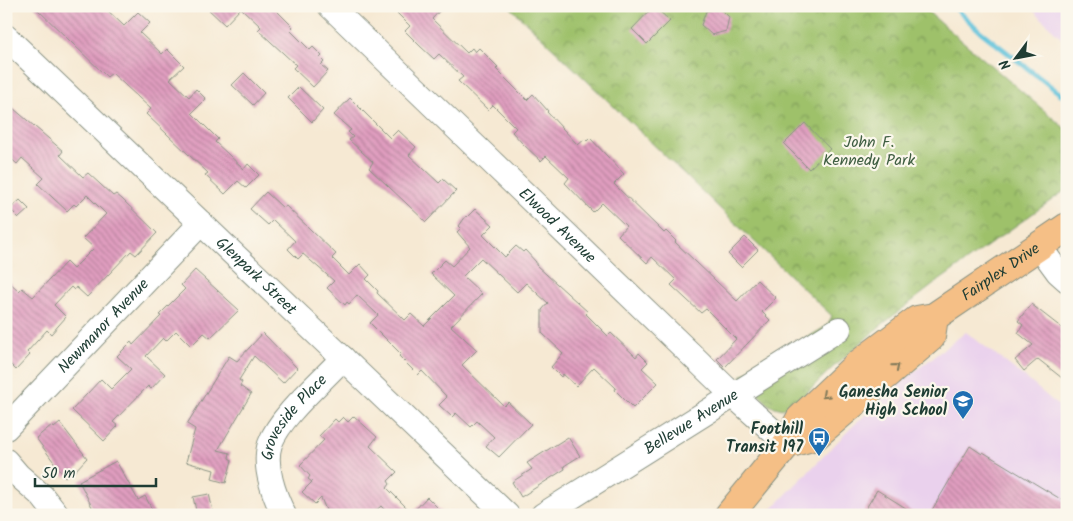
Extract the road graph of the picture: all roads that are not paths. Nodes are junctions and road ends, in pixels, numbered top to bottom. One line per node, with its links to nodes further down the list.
1 (330, 6): 9 (street, Elwood Avenue)
2 (6, 37): 3 (street, Glenpark Street)
3 (200, 223): 8 (street, Glenpark Street); 10 (street, Newmanor Avenue)
4 (1067, 227): 5 (main road, Fairplex Drive)
5 (1039, 246): 6 (street); 11 (main road, Fairplex Drive)
6 (1067, 280)
7 (839, 329): 9 (street, Bellevue Avenue)
8 (343, 358): 14 (street, Groveside Place); 15 (street, Glenpark Street)
9 (733, 395): 11 (street, Elwood Avenue); 16 (street, Bellevue Avenue)
10 (6, 428)
11 (787, 444): 17 (main road, Fairplex Drive)
12 (6, 461): 13 (street)
13 (57, 515)
14 (284, 515)
15 (507, 515)
16 (543, 515)
17 (729, 515)

